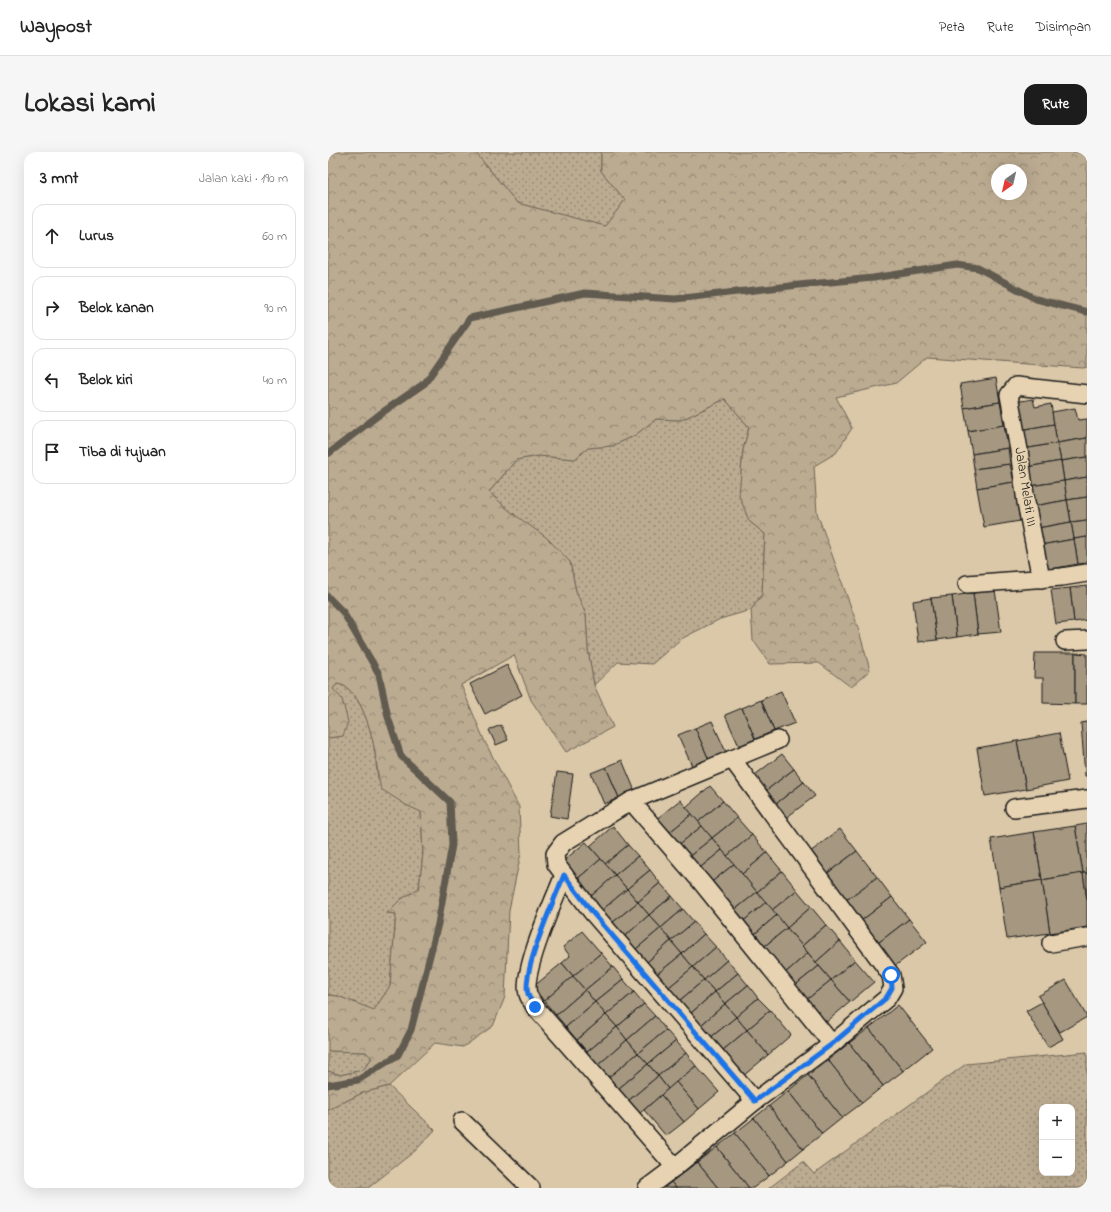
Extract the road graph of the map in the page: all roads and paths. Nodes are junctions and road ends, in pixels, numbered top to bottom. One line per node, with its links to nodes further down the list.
1 (1087, 394): 3 (street, Jalan Melati III)
2 (1087, 573): 3 (street)
3 (1041, 579): 4 (street)
4 (966, 584)
5 (1087, 640): 6 (street)
6 (1065, 641)
7 (778, 740): 8 (street)
8 (732, 759): 10 (street); 15 (street)
9 (1087, 799): 11 (street)
10 (631, 801): 12 (street); 15 (street)
11 (1014, 808)
12 (564, 875): 16 (street); 18 (street)
13 (1087, 938): 14 (street)
14 (1051, 943)
15 (832, 1044): 16 (street)
16 (755, 1101): 18 (street)
17 (462, 1121): 19 (street)
18 (675, 1167): 20 (street)
19 (531, 1188)
20 (647, 1188)

